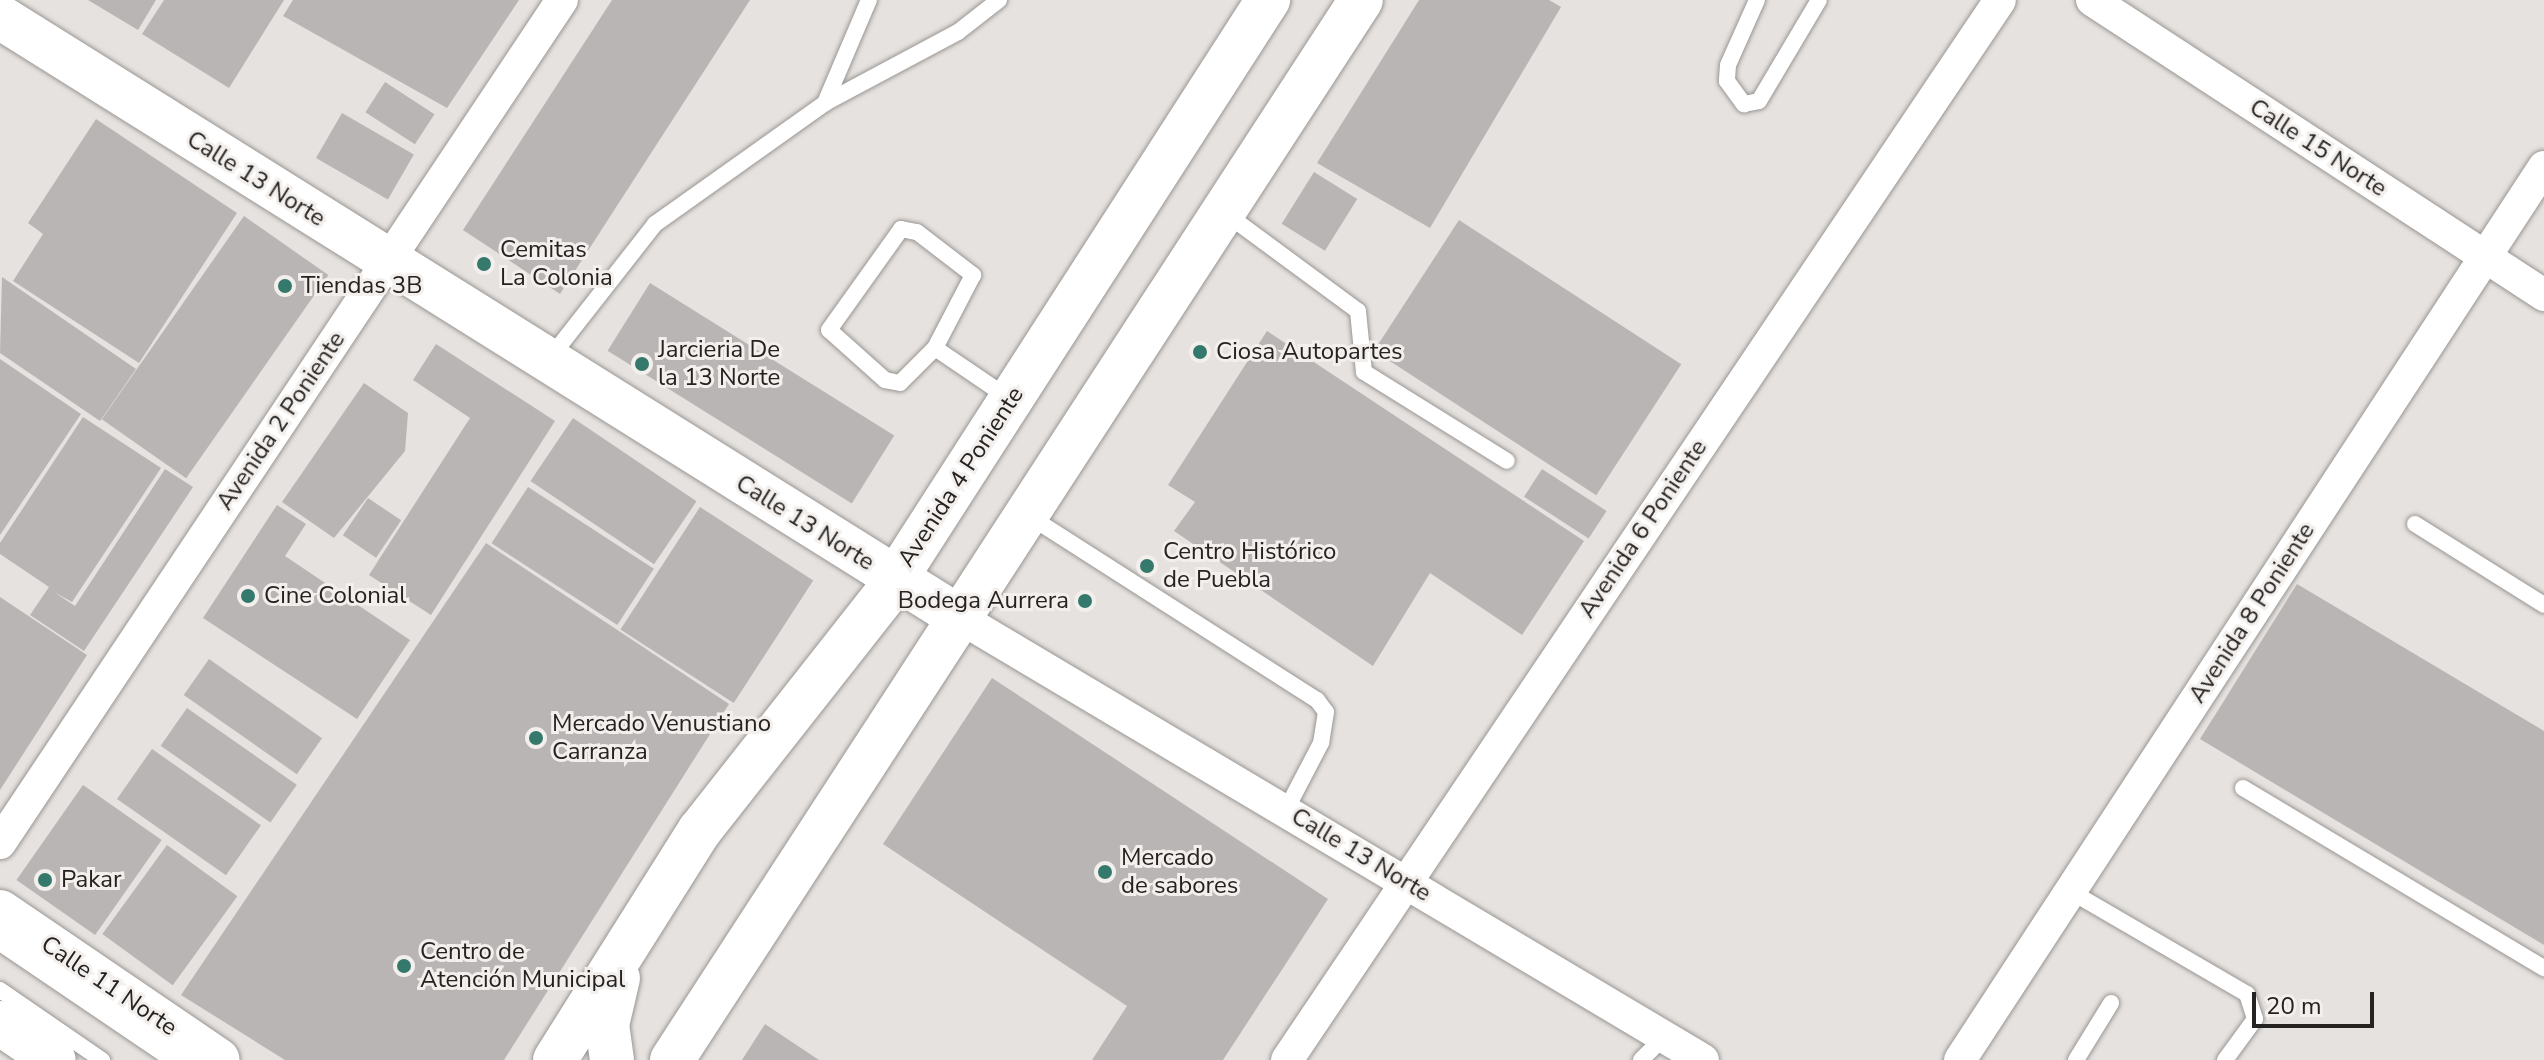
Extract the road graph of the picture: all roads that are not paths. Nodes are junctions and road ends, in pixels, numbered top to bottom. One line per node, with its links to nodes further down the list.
1 (562, 0): 15 (street, Avenida 2 Poniente)
2 (869, 0): 11 (lane)
3 (999, 0): 11 (lane)
4 (1268, 0): 19 (main road, Avenida 4 Poniente)
5 (1361, 0): 13 (main road)
6 (1757, 0): 7 (lane)
7 (1819, 0)
8 (2000, 0): 29 (street, Avenida 6 Poniente)
9 (2092, 0): 14 (street, Calle 15 Norte)
10 (0, 17): 15 (main road, Calle 13 Norte)
11 (825, 103): 18 (lane)
12 (2544, 167): 14 (street, Avenida 8 Poniente)
13 (1224, 212): 20 (lane); 21 (main road)
14 (2485, 257): 16 (street, Calle 15 Norte); 30 (street, Avenida 8 Poniente)
15 (387, 262): 18 (main road, Calle 13 Norte); 28 (street, Avenida 2 Poniente)
16 (2544, 295)
17 (935, 348): 17 (lane); 19 (lane)
18 (547, 362): 23 (main road, Calle 13 Norte)
19 (1010, 400): 23 (main road, Avenida 4 Poniente)
20 (1507, 461)
21 (1028, 515): 25 (main road); 27 (lane)
22 (2415, 524): 24 (lane)
23 (895, 578): 25 (main road, Calle 13 Norte); 33 (main road, Avenida 4 Poniente)
24 (2544, 605)
25 (957, 616): 27 (street, Calle 13 Norte); 45 (main road)
26 (2243, 788): 34 (lane)
27 (1286, 810): 29 (street, Calle 13 Norte)
28 (0, 843)
29 (1405, 881): 38 (street, Calle 13 Norte); 46 (street, Avenida 6 Poniente)
30 (2070, 891): 49 (street, Avenida 8 Poniente); 51 (lane)
31 (0, 912): 42 (main road, Calle 11 Norte)
32 (0, 943): 41 (lane)
33 (626, 948): 43 (main road, Avenida 4 Poniente); 44 (main road)
34 (2544, 968)
35 (0, 990): 40 (lane)
36 (2111, 1003): 50 (lane)
37 (0, 1023): 39 (main road)
38 (1664, 1037): 47 (lane); 48 (street, Calle 13 Norte)
39 (54, 1060)
40 (102, 1060)
41 (173, 1060)
42 (218, 1060)
43 (555, 1060)
44 (612, 1060)
45 (672, 1060)
46 (1287, 1060)
47 (1641, 1060)
48 (1703, 1060)
49 (1960, 1060)
50 (2076, 1060)
51 (2225, 1060)

